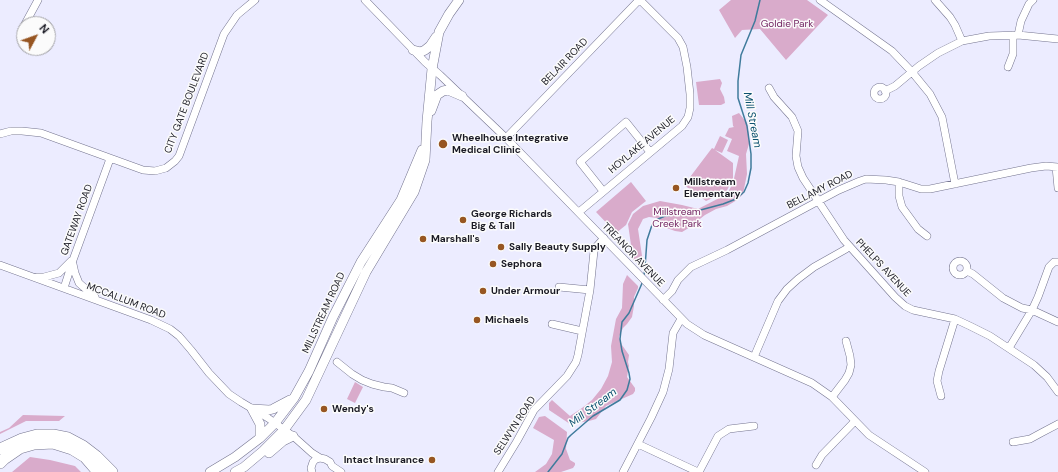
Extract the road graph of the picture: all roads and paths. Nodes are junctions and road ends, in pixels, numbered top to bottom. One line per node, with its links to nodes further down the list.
1 (255, 0): 26 (street, CITY GATE BOULEVARD)
2 (365, 0): 14 (street, TREANOR AVENUE)
3 (459, 0): 10 (main road, MILLSTREAM ROAD)
4 (640, 0): 23 (street, BELAIR ROAD); 25 (street, HOYLAKE AVENUE)
5 (820, 0): 17 (street)
6 (935, 0): 13 (street)
7 (1033, 0): 11 (street)
8 (36, 1): 9 (street)
9 (29, 16)
10 (439, 32): 14 (main road); 16 (main road, MILLSTREAM ROAD)
11 (1015, 35): 12 (street); 13 (street); 15 (street)
12 (1058, 39)
13 (962, 41): 17 (street)
14 (413, 50): 16 (street, TREANOR AVENUE)
15 (1008, 67)
16 (432, 69): 20 (street, TREANOR AVENUE); 21 (main road, MILLSTREAM ROAD)
17 (912, 72): 19 (street); 29 (street)
18 (769, 88): 32 (street, PHELPS AVENUE)
19 (885, 91)
20 (462, 96): 21 (main road); 23 (street, TREANOR AVENUE)
21 (427, 121): 24 (main road, MILLSTREAM ROAD)
22 (0, 134): 26 (street, CITY GATE BOULEVARD)
23 (506, 138): 33 (street, TREANOR AVENUE)
24 (426, 139): 61 (main road, MILLSTREAM ROAD); 67 (main road, MILLSTREAM ROAD)
25 (650, 152): 31 (street, HOYLAKE AVENUE); 31 (street)
26 (110, 159): 37 (street, GATEWAY ROAD)
27 (1057, 167): 29 (street, BELLAMY ROAD); 30 (street)
28 (899, 182): 29 (street, BELLAMY ROAD); 32 (street, BELLAMY ROAD); 34 (street)
29 (955, 184)
30 (1058, 188)
31 (603, 191): 33 (street, HOYLAKE AVENUE)
32 (818, 201): 45 (street, BELLAMY ROAD); 49 (street, PHELPS AVENUE)
33 (579, 212): 35 (street, TREANOR AVENUE)
34 (927, 236)
35 (604, 238): 44 (street, SELWYN ROAD); 45 (street, TREANOR AVENUE)
36 (846, 249): 55 (street)
37 (73, 260): 41 (street); 43 (street, GATEWAY ROAD); 46 (street)
38 (1058, 262): 47 (street)
39 (0, 265): 41 (street, MCCALLUM ROAD)
40 (967, 271): 47 (street)
41 (34, 277): 43 (street, MCCALLUM ROAD)
42 (559, 287): 44 (street)
43 (64, 288): 46 (street, MCCALLUM ROAD)
44 (590, 290): 52 (street, SELWYN ROAD)
45 (663, 300): 48 (street, TREANOR AVENUE)
46 (100, 301): 62 (street, MCCALLUM ROAD)
47 (1032, 310): 50 (street); 54 (street)
48 (681, 319): 55 (street, TREANOR AVENUE); 72 (street)
49 (955, 319): 54 (street, PHELPS AVENUE); 59 (street)
50 (1058, 322)
51 (552, 324): 52 (street)
52 (582, 331): 86 (street, SELWYN ROAD)
53 (846, 341): 60 (street)
54 (1009, 348): 57 (street, PHELPS AVENUE)
55 (754, 357): 60 (street, TREANOR AVENUE)
56 (337, 362): 58 (street)
57 (1058, 392)
58 (404, 393)
59 (941, 396)
60 (832, 397): 63 (street, TREANOR AVENUE)
61 (294, 398): 62 (main road); 64 (main road, MILLSTREAM ROAD)
62 (252, 409): 64 (street, MCCALLUM ROAD); 69 (main road)
63 (855, 421): 77 (street); 89 (street, TREANOR AVENUE)
64 (275, 424): 67 (street, MCCALLUM ROAD); 69 (main road, MILLSTREAM ROAD)
65 (1058, 424): 70 (street)
66 (754, 426): 88 (street)
67 (284, 430): 68 (street, MCCALLUM ROAD); 82 (main road, MILLSTREAM ROAD)
68 (293, 436): 71 (street, MCCALLUM ROAD); 83 (main road)
69 (260, 438): 81 (main road, MILLSTREAM ROAD)
70 (1013, 442)
71 (300, 443): 74 (street, MCCALLUM ROAD); 75 (street, MCCALLUM ROAD)
72 (638, 444): 87 (street); 88 (street)
73 (0, 449): 79 (highway)
74 (320, 458): 75 (street); 78 (street, MCCALLUM ROAD)
75 (313, 462): 84 (street)
76 (0, 463): 80 (highway)
77 (816, 465)
78 (332, 469): 85 (street)
79 (112, 471)
80 (98, 472)
81 (210, 472)
82 (235, 472)
83 (246, 472)
84 (312, 472)
85 (341, 472)
86 (498, 472)
87 (623, 472)
88 (698, 472)
89 (925, 472)

